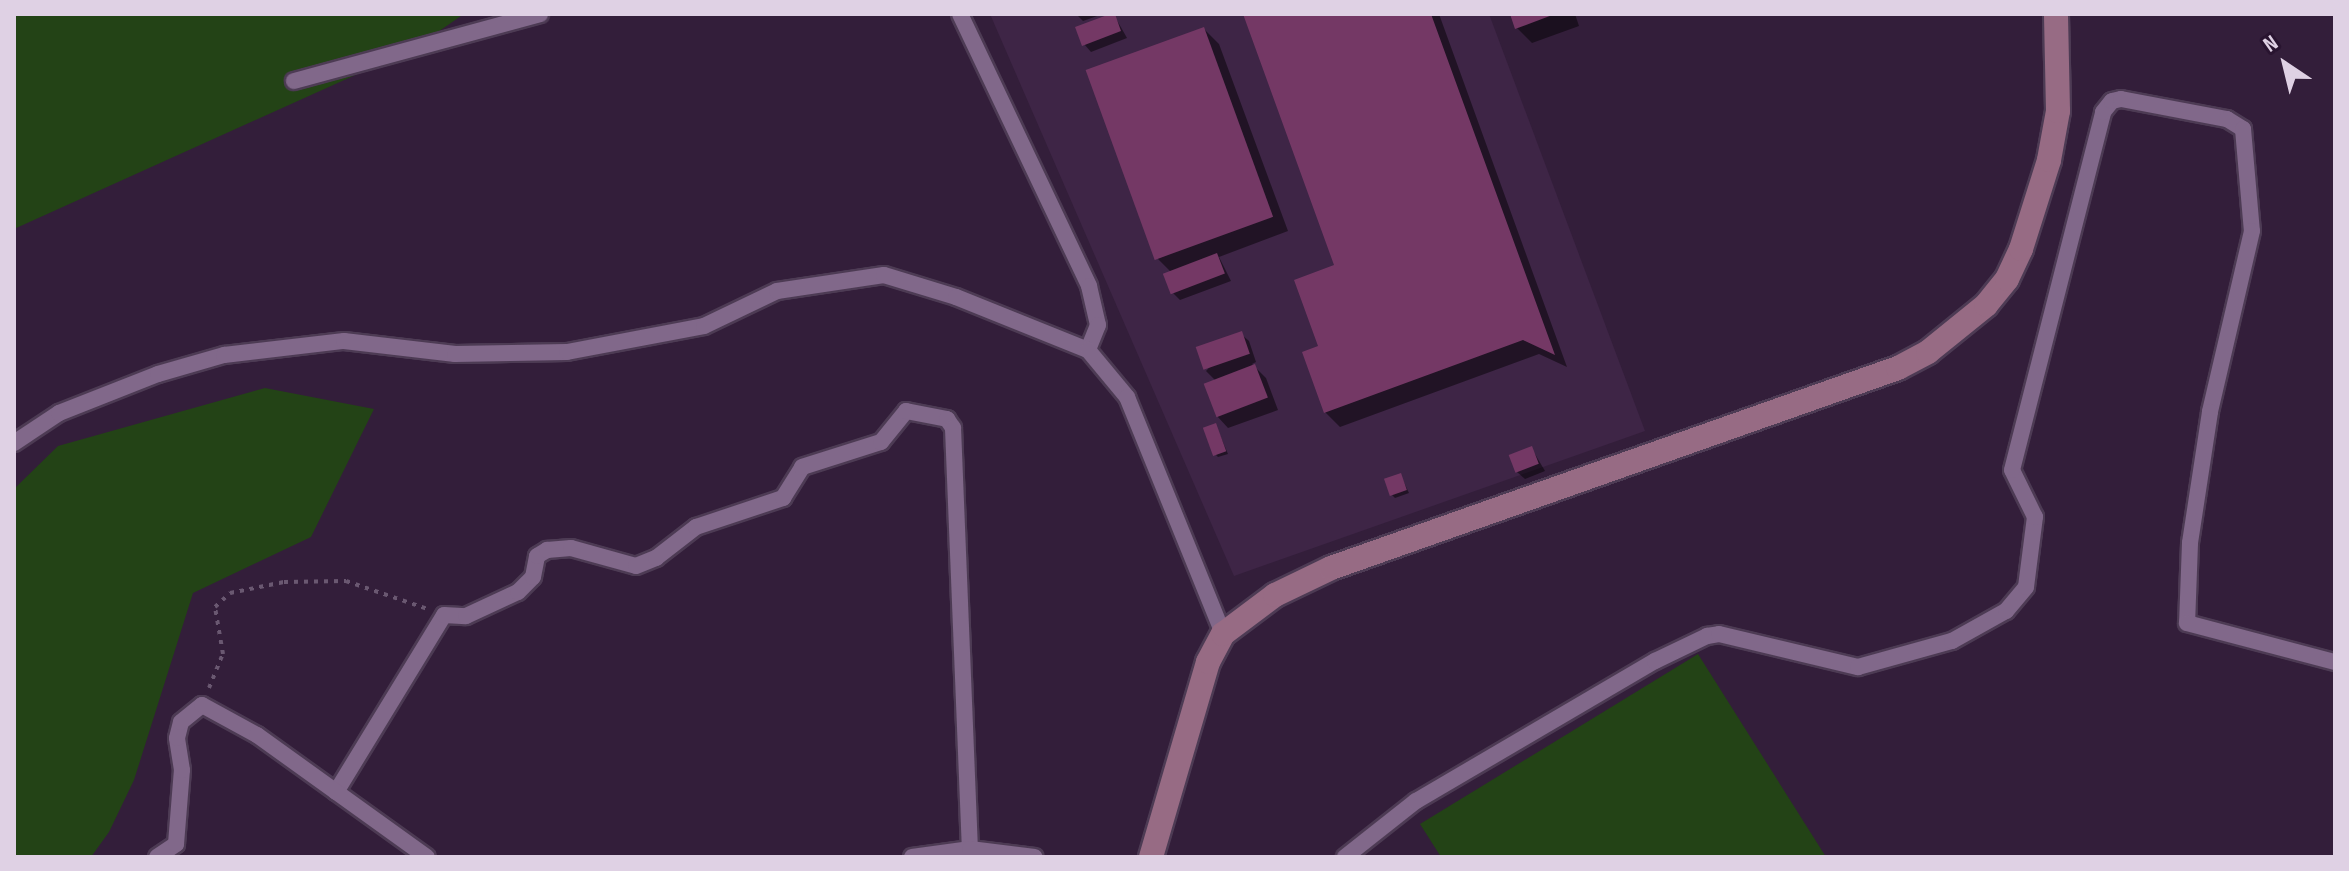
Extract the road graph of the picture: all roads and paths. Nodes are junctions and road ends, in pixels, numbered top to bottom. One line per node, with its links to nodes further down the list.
1 (540, 14): 4 (street)
2 (960, 14): 5 (street)
3 (2056, 14): 8 (street)
4 (294, 81)
5 (1088, 350): 6 (street); 8 (street)
6 (14, 443)
7 (444, 615): 10 (path); 11 (street); 12 (street)
8 (1223, 634): 17 (street)
9 (2335, 662): 18 (street)
10 (202, 705): 11 (street); 13 (street)
11 (336, 792): 14 (street)
12 (970, 849): 15 (street); 16 (street)
13 (157, 857)
14 (427, 857)
15 (912, 857)
16 (1035, 857)
17 (1151, 857)
18 (1345, 857)

